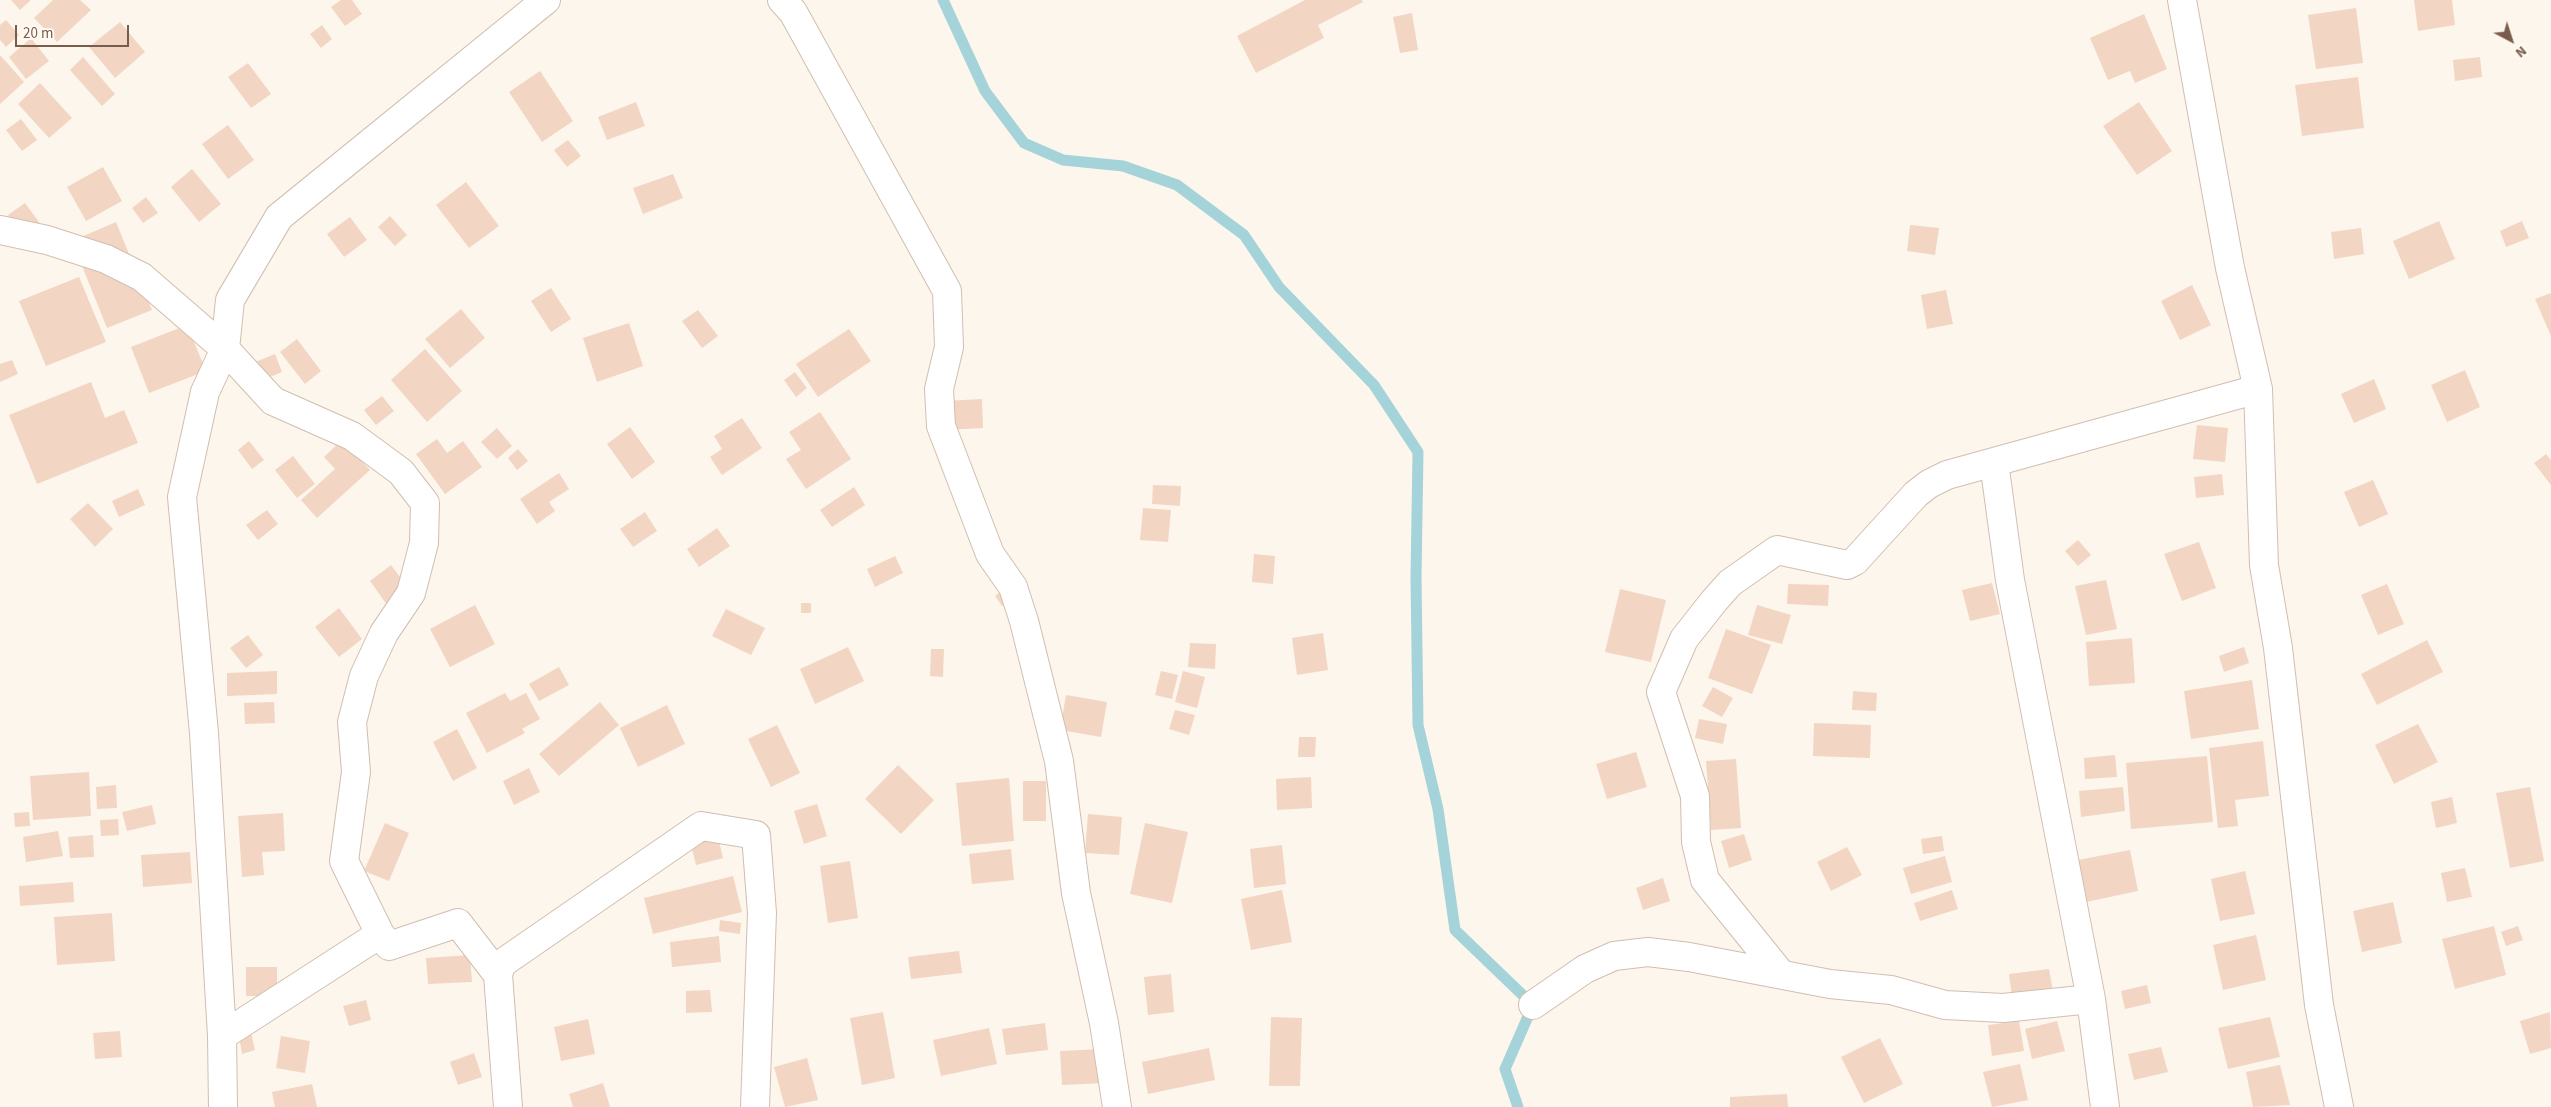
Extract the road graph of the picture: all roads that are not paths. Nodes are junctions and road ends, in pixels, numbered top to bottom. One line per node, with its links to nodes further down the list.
1 (546, 0): 5 (street)
2 (782, 0): 17 (street)
3 (2182, 0): 6 (street)
4 (0, 230): 5 (street)
5 (225, 349): 8 (street); 13 (street)
6 (2258, 389): 7 (street); 19 (street)
7 (1994, 462): 9 (street); 11 (street)
8 (380, 934): 10 (street); 13 (street)
9 (1781, 974): 11 (street); 12 (street)
10 (498, 975): 15 (street); 16 (street)
11 (2091, 998): 18 (street)
12 (1533, 1005)
13 (222, 1036): 14 (street)
14 (223, 1107)
15 (508, 1107)
16 (755, 1107)
17 (1117, 1107)
18 (2105, 1107)
19 (2339, 1107)

